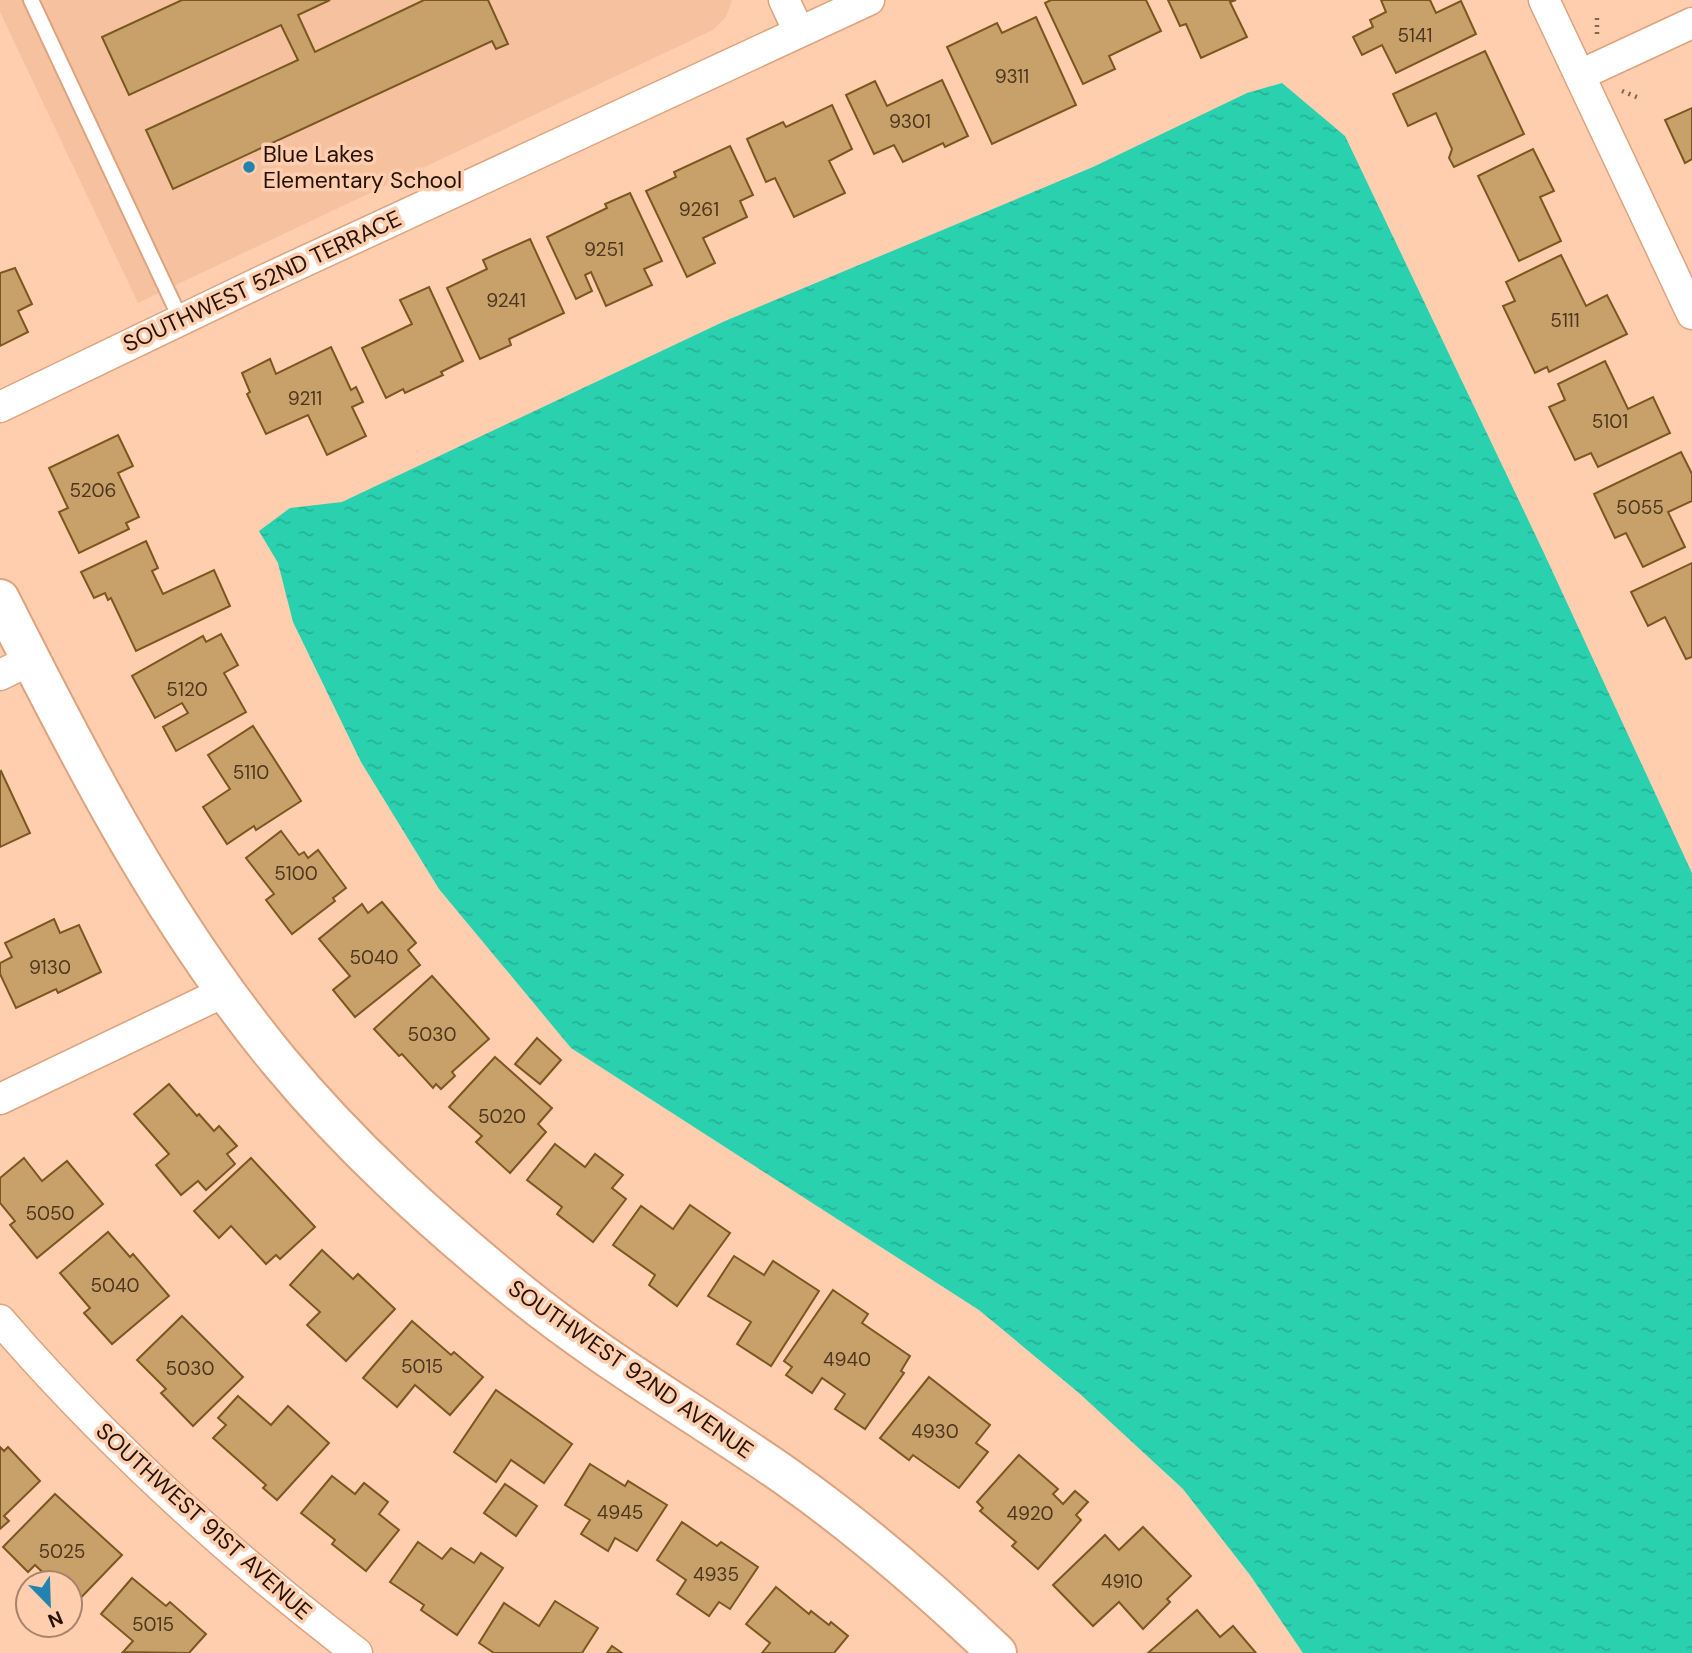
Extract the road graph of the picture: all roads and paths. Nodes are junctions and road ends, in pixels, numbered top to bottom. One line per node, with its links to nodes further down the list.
1 (31, 0): 13 (lane)
2 (784, 0): 7 (street)
3 (869, 0): 7 (street, SOUTHWEST 52ND TERRACE)
4 (1544, 0): 9 (street)
5 (1597, 18): 8 (path)
6 (1692, 23): 9 (street)
7 (799, 32): 13 (street, SOUTHWEST 52ND TERRACE)
8 (1597, 38)
9 (1580, 75): 12 (street)
10 (1621, 90): 11 (path)
11 (1639, 99)
12 (1692, 314)
13 (181, 320): 14 (street, SOUTHWEST 52ND TERRACE)
14 (0, 407)
15 (0, 599): 16 (street, SOUTHWEST 92ND AVENUE)
16 (15, 667): 17 (street, SOUTHWEST 92ND AVENUE)
17 (226, 991): 18 (street); 21 (street, SOUTHWEST 92ND AVENUE)
18 (0, 1099)
19 (0, 1320): 20 (street, SOUTHWEST 91ST AVENUE)
20 (357, 1653)
21 (998, 1653)

